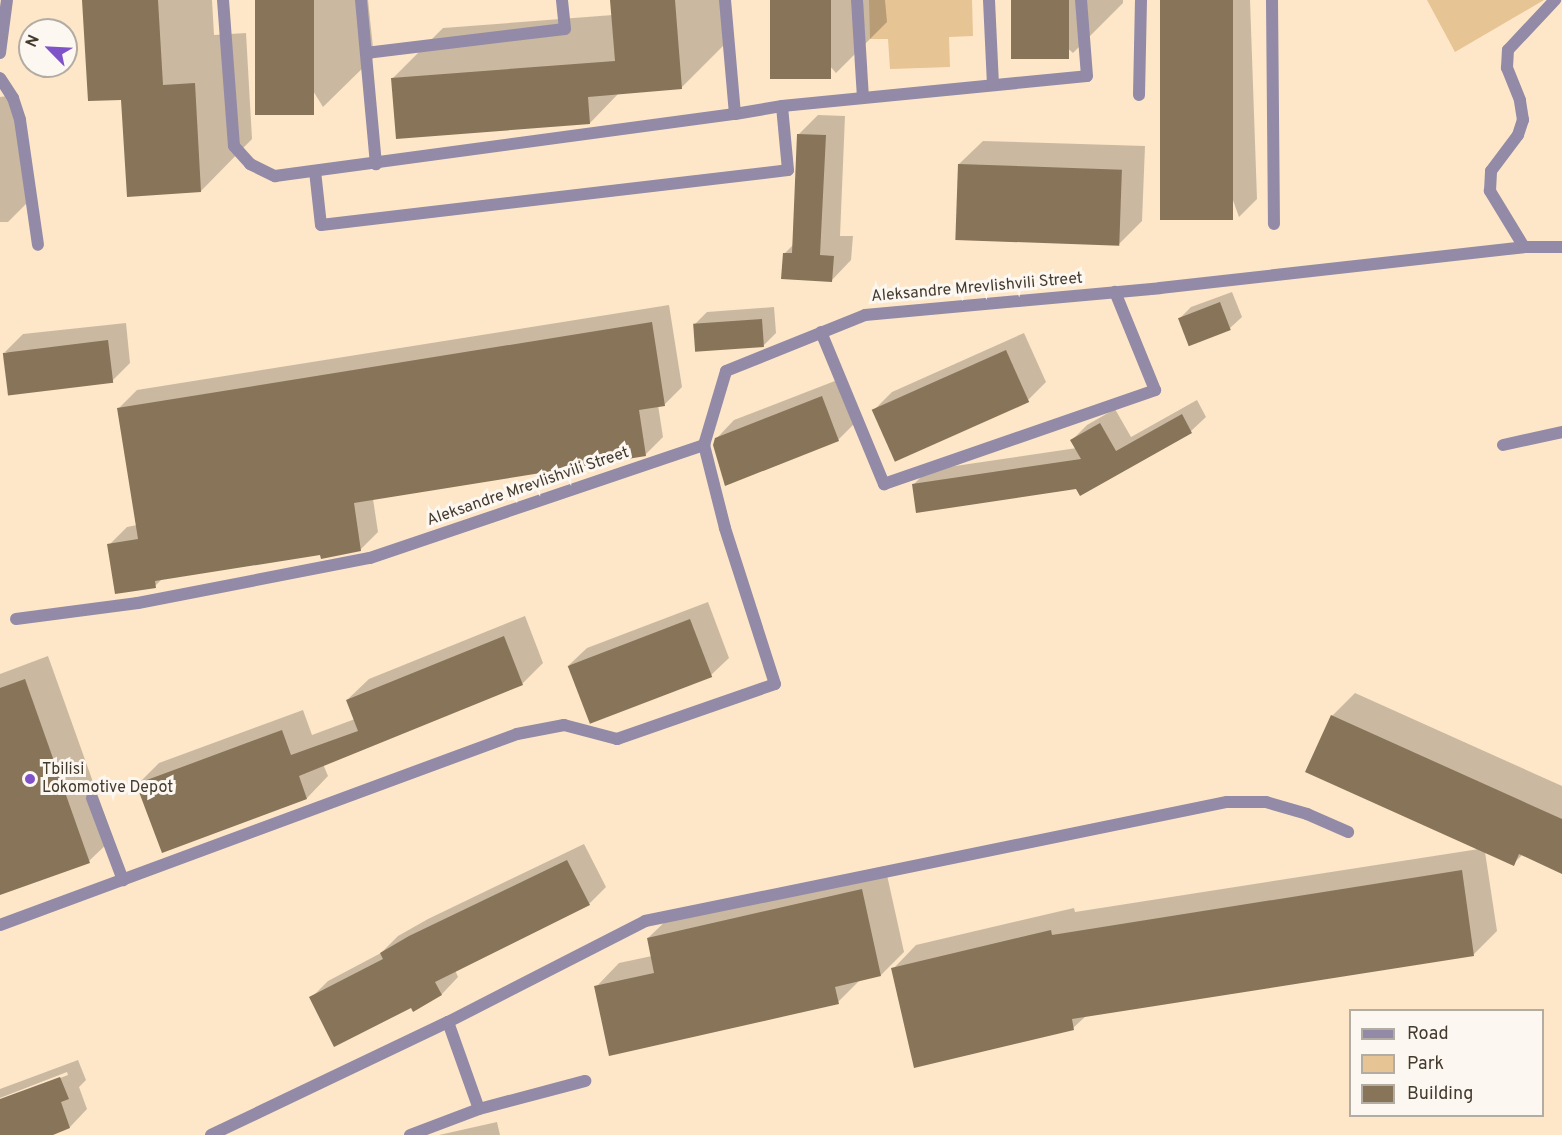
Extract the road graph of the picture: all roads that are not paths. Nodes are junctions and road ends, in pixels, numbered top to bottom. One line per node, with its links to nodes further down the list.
1 (8, 0): 12 (street)
2 (223, 0): 21 (street)
3 (361, 0): 13 (street)
4 (562, 0): 13 (street)
5 (725, 0): 19 (street)
6 (857, 0): 17 (street)
7 (989, 0): 15 (street)
8 (1081, 0): 15 (street)
9 (1141, 0): 16 (street)
10 (1272, 0): 22 (street)
11 (1555, 0): 24 (street)
12 (0, 53)
13 (366, 53): 20 (street)
14 (0, 78): 23 (street)
15 (993, 85): 17 (street)
16 (1139, 95)
17 (863, 98): 18 (street)
18 (782, 106): 19 (street); 21 (street)
19 (735, 114): 20 (street)
20 (376, 164): 21 (street)
21 (315, 171)
22 (1274, 224)
23 (38, 245)
24 (1524, 247): 25 (street, Aleksandre Mrevlishvili Street); 26 (street, Aleksandre Mrevlishvili Street)
25 (1562, 247)
26 (1115, 292): 27 (street, Aleksandre Mrevlishvili Street); 27 (street)
27 (821, 332): 30 (street, Aleksandre Mrevlishvili Street)
28 (1562, 432): 29 (street)
29 (1503, 445)
30 (704, 446): 31 (street, Aleksandre Mrevlishvili Street); 34 (street)
31 (15, 619)
32 (92, 798): 34 (street)
33 (1348, 832): 36 (street)
34 (123, 880): 35 (street)
35 (0, 925)
36 (448, 1022): 38 (street); 39 (street)
37 (585, 1081): 38 (street)
38 (479, 1109): 40 (street)
39 (219, 1133)
40 (410, 1135)

